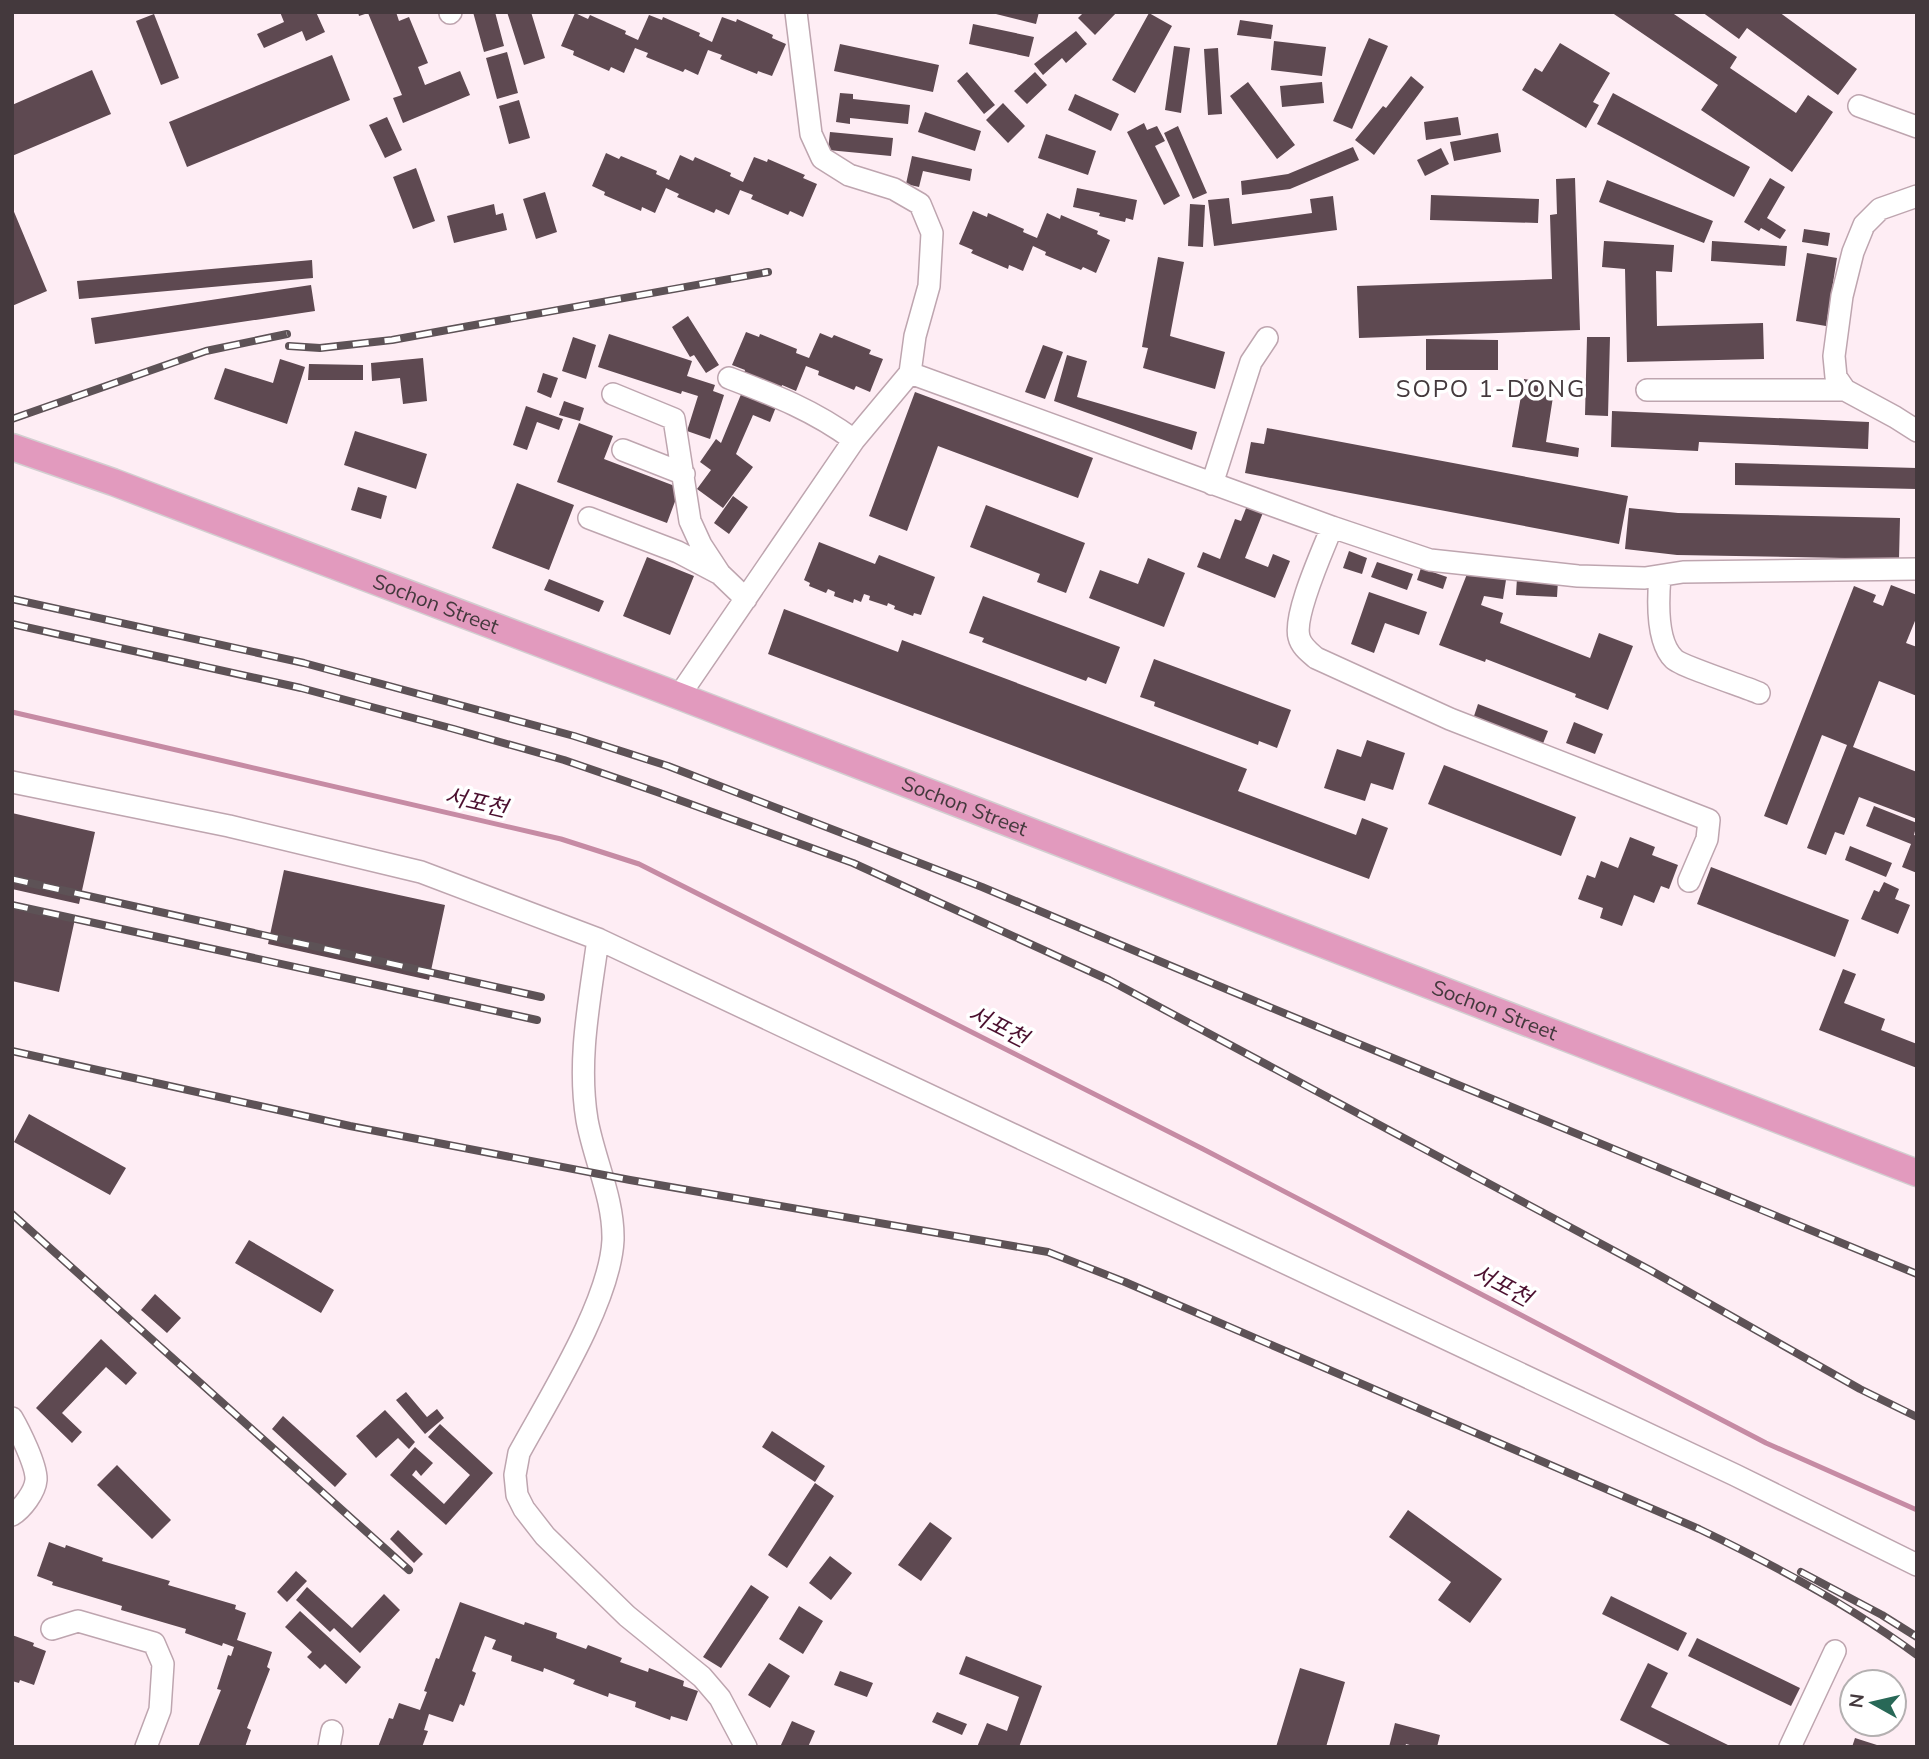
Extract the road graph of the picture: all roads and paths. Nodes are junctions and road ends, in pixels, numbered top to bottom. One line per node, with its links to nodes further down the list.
1 (796, 12): 6 (street)
2 (1859, 106): 3 (street)
3 (1917, 127)
4 (1917, 196): 9 (street)
5 (1267, 338): 16 (street)
6 (910, 373): 12 (street); 16 (street)
7 (729, 378): 12 (street)
8 (1647, 390): 9 (street)
9 (1845, 390): 11 (street)
10 (613, 394): 15 (street)
11 (1917, 431)
12 (854, 440): 22 (street)
13 (12, 447): 24 (main road, Sochon Street)
14 (623, 450): 15 (street)
15 (684, 474): 20 (street)
16 (1212, 484): 18 (street)
17 (589, 518): 20 (street)
18 (1332, 527): 21 (street); 26 (street)
19 (1917, 569): 21 (street)
20 (720, 574): 22 (street)
21 (1660, 576): 23 (street)
22 (746, 599): 24 (street)
23 (1759, 693)
24 (679, 696): 28 (main road, Sochon Street)
25 (12, 782): 27 (street)
26 (1689, 881)
27 (598, 939): 31 (street); 35 (street)
28 (1917, 1173)
29 (12, 1418): 30 (street)
30 (12, 1515)
31 (1917, 1565)
32 (52, 1629): 34 (street)
33 (1835, 1651): 36 (street)
34 (146, 1747)
35 (746, 1747)
36 (1790, 1747)

